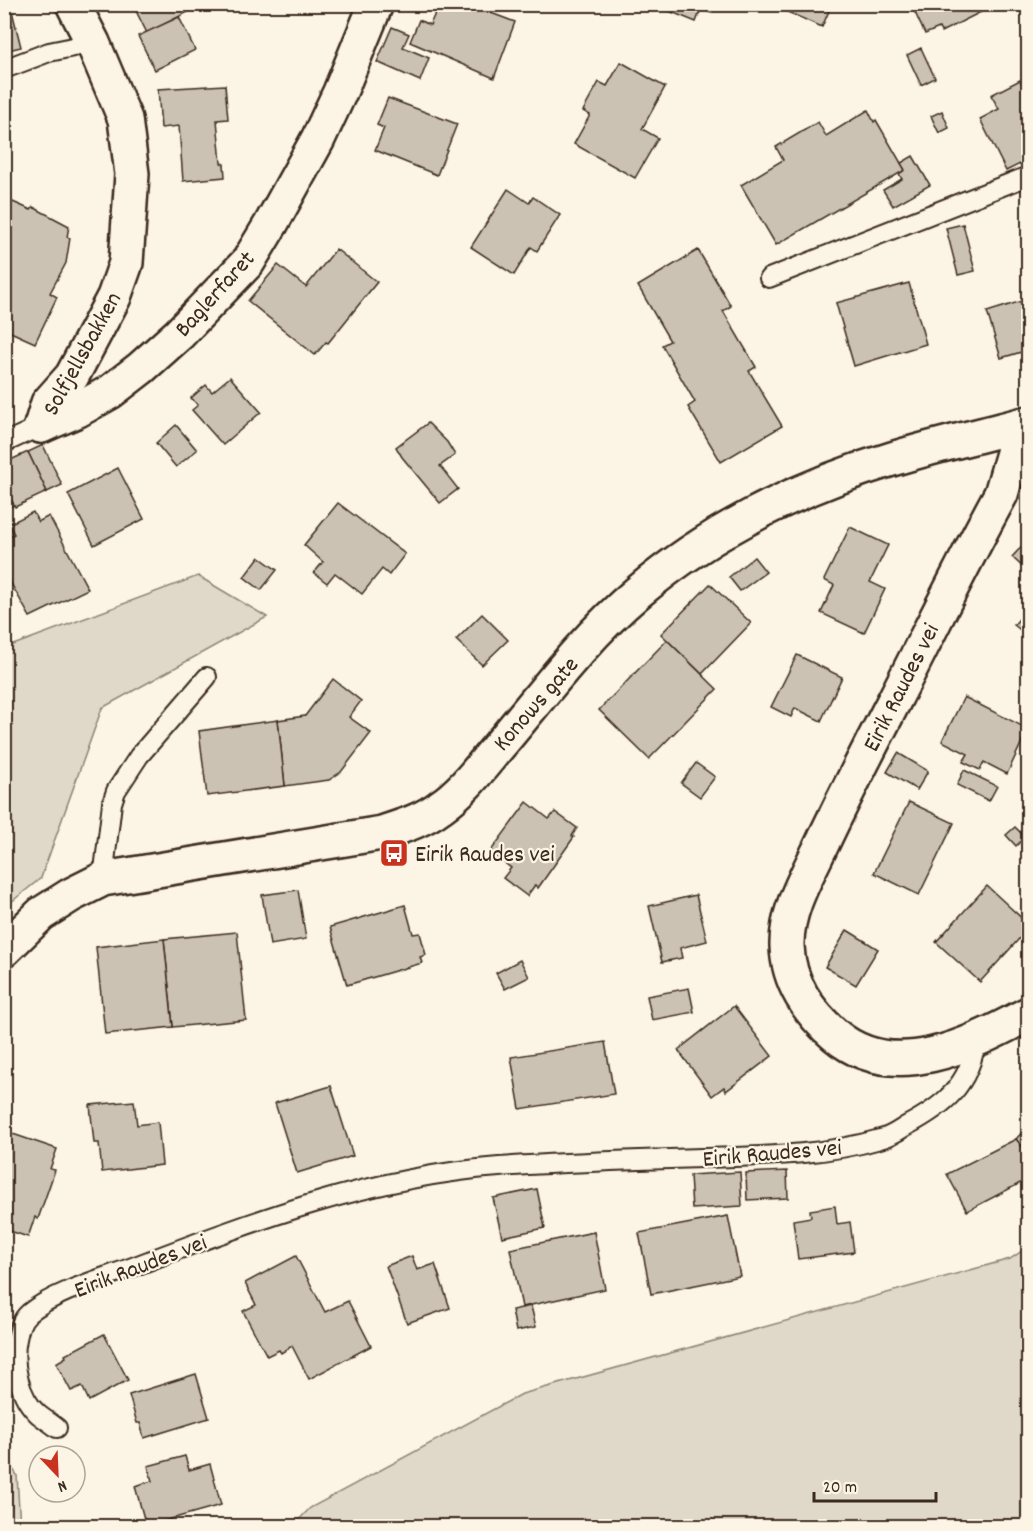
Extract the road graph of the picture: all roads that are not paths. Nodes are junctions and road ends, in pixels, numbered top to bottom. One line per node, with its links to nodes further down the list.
1 (73, 4): 3 (street, Solfjellsbakken)
2 (376, 4): 8 (street, Baglerfaret)
3 (93, 44): 4 (lane); 8 (street, Solfjellsbakken)
4 (4, 69)
5 (1029, 176): 6 (lane)
6 (769, 278)
7 (1022, 425): 11 (street, Konows gate); 14 (street, Eirik Raudes vei)
8 (41, 426): 9 (lane, Baglerfaret)
9 (4, 443)
10 (207, 677): 11 (lane)
11 (103, 879): 12 (street, Konows gate)
12 (15, 939)
13 (1029, 1014): 14 (street, Eirik Raudes vei)
14 (976, 1041): 15 (lane, Eirik Raudes vei)
15 (57, 1428)

